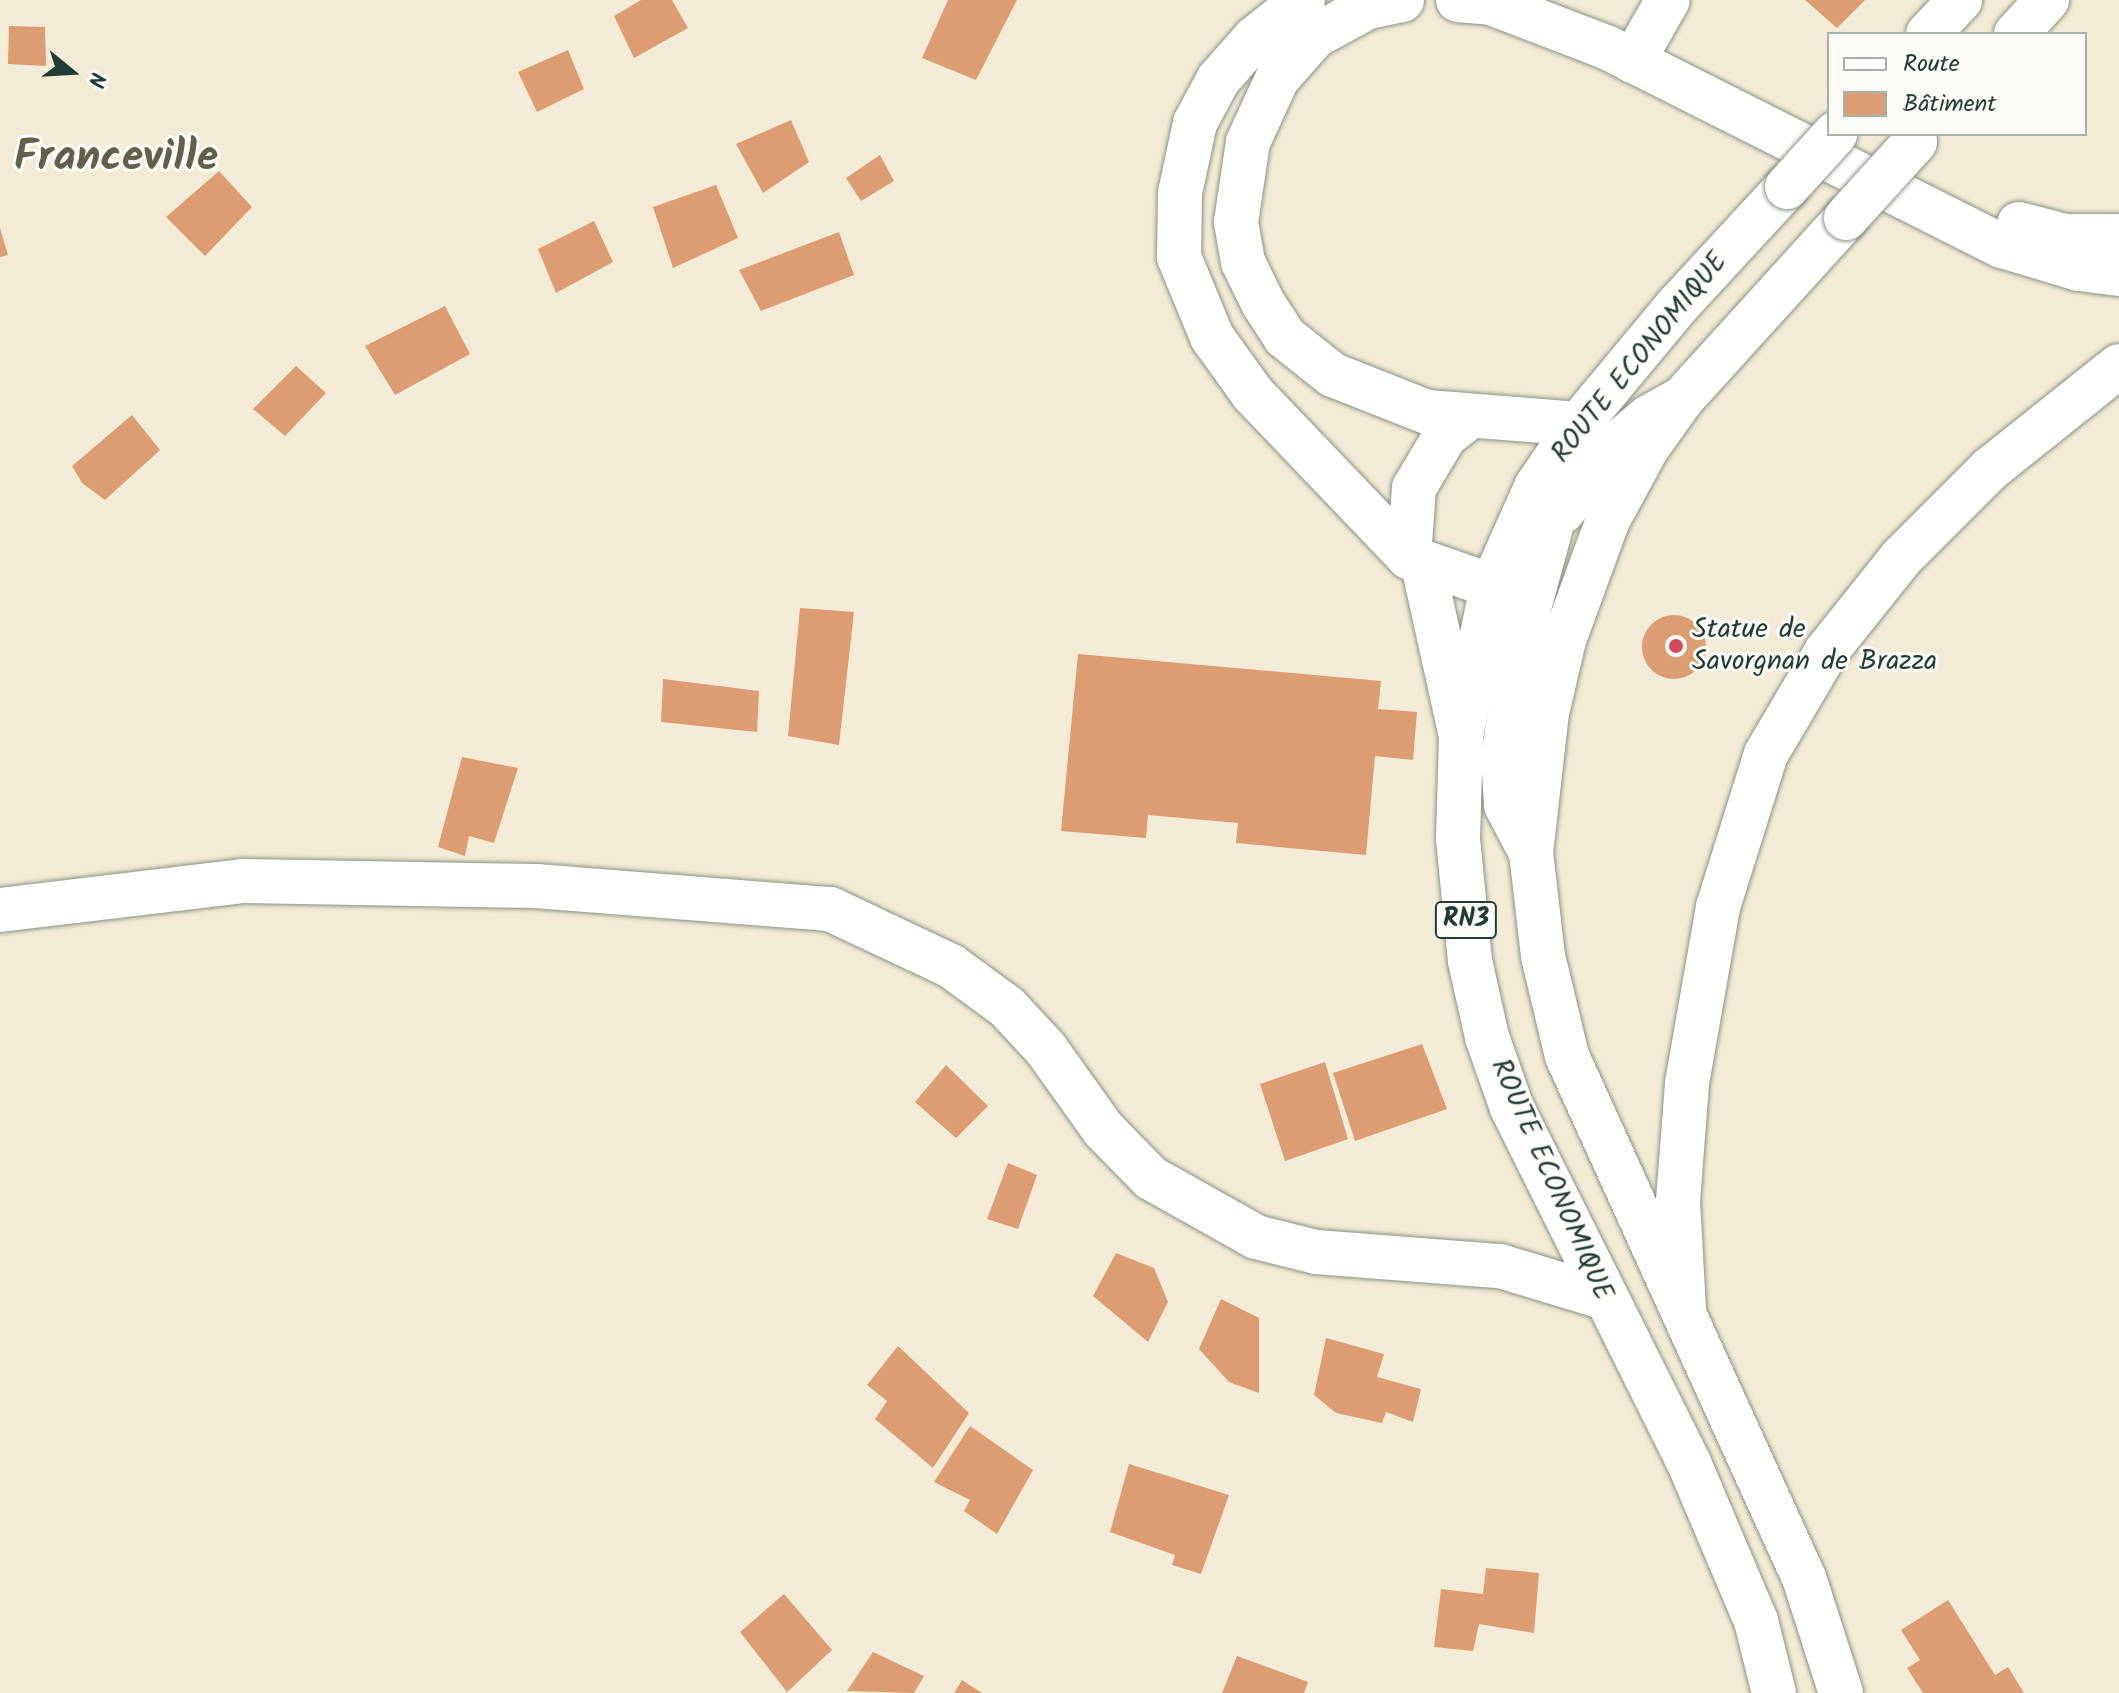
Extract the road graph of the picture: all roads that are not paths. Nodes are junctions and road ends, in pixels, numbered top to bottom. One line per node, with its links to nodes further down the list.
1 (1303, 0): 20 (main road)
2 (1402, 0): 17 (main road)
3 (1458, 0): 10 (main road)
4 (1557, 0): 10 (main road)
5 (1668, 0): 10 (main road)
6 (1960, 0): 8 (main road)
7 (2047, 0): 9 (main road)
8 (1930, 32)
9 (2018, 32)
10 (1637, 50): 13 (main road); 14 (main road)
11 (1833, 136): 18 (main road, ROUTE ECONOMIQUE / RN3, bridge)
12 (1918, 138): 16 (main road, ROUTE ECONOMIQUE / RN3, bridge)
13 (2119, 236)
14 (2119, 274)
15 (2119, 366): 26 (main road)
16 (1682, 399): 19 (main road); 23 (main road, ROUTE ECONOMIQUE / RN3)
17 (1467, 419): 18 (main road); 20 (main road)
18 (1579, 424): 19 (main road); 21 (main road, ROUTE ECONOMIQUE / RN3)
19 (1550, 527): 21 (main road); 23 (main road)
20 (1416, 561): 21 (main road); 22 (main road)
21 (1492, 586): 22 (main road, ROUTE ECONOMIQUE / RN3)
22 (1461, 736): 25 (main road, ROUTE ECONOMIQUE / RN3)
23 (1531, 853): 26 (main road, ROUTE ECONOMIQUE / RN3)
24 (0, 910): 25 (main road)
25 (1603, 1297): 27 (main road, ROUTE ECONOMIQUE / RN3)
26 (1684, 1309): 28 (main road, ROUTE ECONOMIQUE / RN3)
27 (1774, 1693)
28 (1841, 1693)

